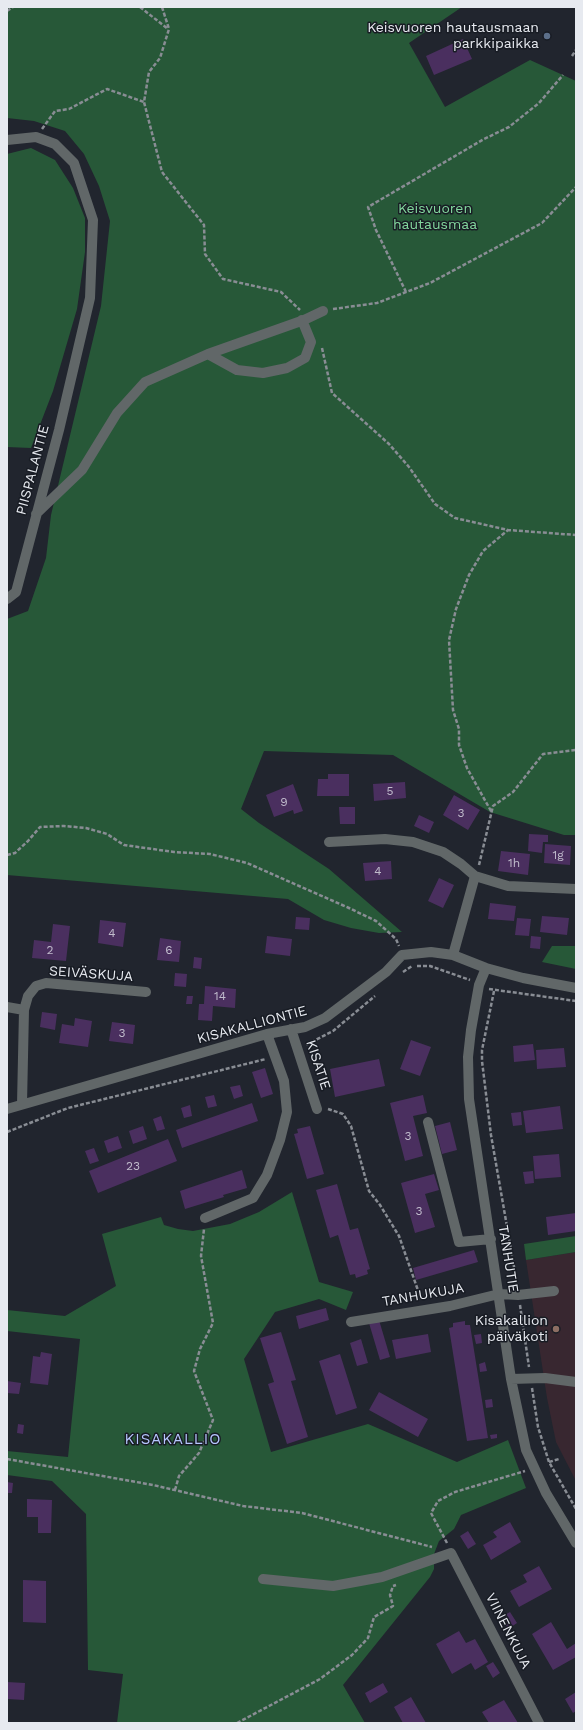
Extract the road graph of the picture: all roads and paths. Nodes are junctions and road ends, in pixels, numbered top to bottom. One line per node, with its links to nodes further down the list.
1 (13, 7): 4 (path)
2 (140, 7): 5 (path)
3 (162, 7): 5 (path)
4 (7, 11)
5 (169, 29): 9 (path)
6 (576, 50): 7 (path)
7 (572, 56)
8 (563, 75): 13 (path)
9 (144, 102): 10 (path); 15 (path)
10 (36, 137): 11 (street); 18 (street, PIISPALANTIE)
11 (7, 140)
12 (576, 187): 13 (path)
13 (406, 292): 14 (path)
14 (323, 311): 15 (street)
15 (305, 319): 17 (street); 17 (street)
16 (321, 345): 19 (path)
17 (208, 354): 18 (street)
18 (36, 514): 21 (street, PIISPALANTIE)
19 (508, 530): 20 (path); 23 (path)
20 (576, 535)
21 (7, 599)
22 (576, 750): 23 (path)
23 (491, 811): 26 (path)
24 (329, 842): 26 (street)
25 (7, 855): 28 (path)
26 (475, 876): 27 (street); 29 (street)
27 (576, 889)
28 (402, 955): 29 (street); 36 (street, KISAKALLIONTIE)
29 (452, 955): 30 (street)
30 (486, 968): 31 (street); 43 (street, TANHUTIE)
31 (576, 988)
32 (146, 992): 35 (street, SEIVÄSKUJA)
33 (576, 1001): 46 (path)
34 (7, 1007): 35 (street)
35 (24, 1010): 38 (street, SEIVÄSKUJA)
36 (292, 1029): 37 (street, KISAKALLIONTIE); 39 (street, KISATIE)
37 (267, 1034): 38 (street, KISAKALLIONTIE); 42 (street)
38 (22, 1104): 40 (street, KISAKALLIONTIE)
39 (318, 1109): 47 (path)
40 (7, 1110)
41 (428, 1122): 43 (street)
42 (205, 1218): 56 (path)
43 (490, 1239): 45 (street, TANHUTIE)
44 (554, 1291): 46 (street, TANHUKUJA)
45 (499, 1294): 46 (street, TANHUKUJA); 47 (street, TANHUKUJA); 49 (street, TANHUTIE)
46 (518, 1295): 50 (path)
47 (424, 1309): 48 (street, TANHUKUJA)
48 (351, 1322)
49 (511, 1378): 50 (street); 55 (street, TANHUTIE)
50 (530, 1378): 51 (street); 54 (path)
51 (576, 1382)
52 (7, 1459): 56 (path)
53 (559, 1459): 54 (path)
54 (549, 1462): 55 (path); 57 (path)
55 (534, 1468): 58 (street, TANHUTIE); 59 (path)
56 (175, 1490): 59 (path)
57 (576, 1509)
58 (576, 1543)
59 (452, 1553): 60 (street); 63 (street, VIINENKUJA)
60 (263, 1579)
61 (398, 1584): 62 (path)
62 (236, 1723)
63 (539, 1723)

